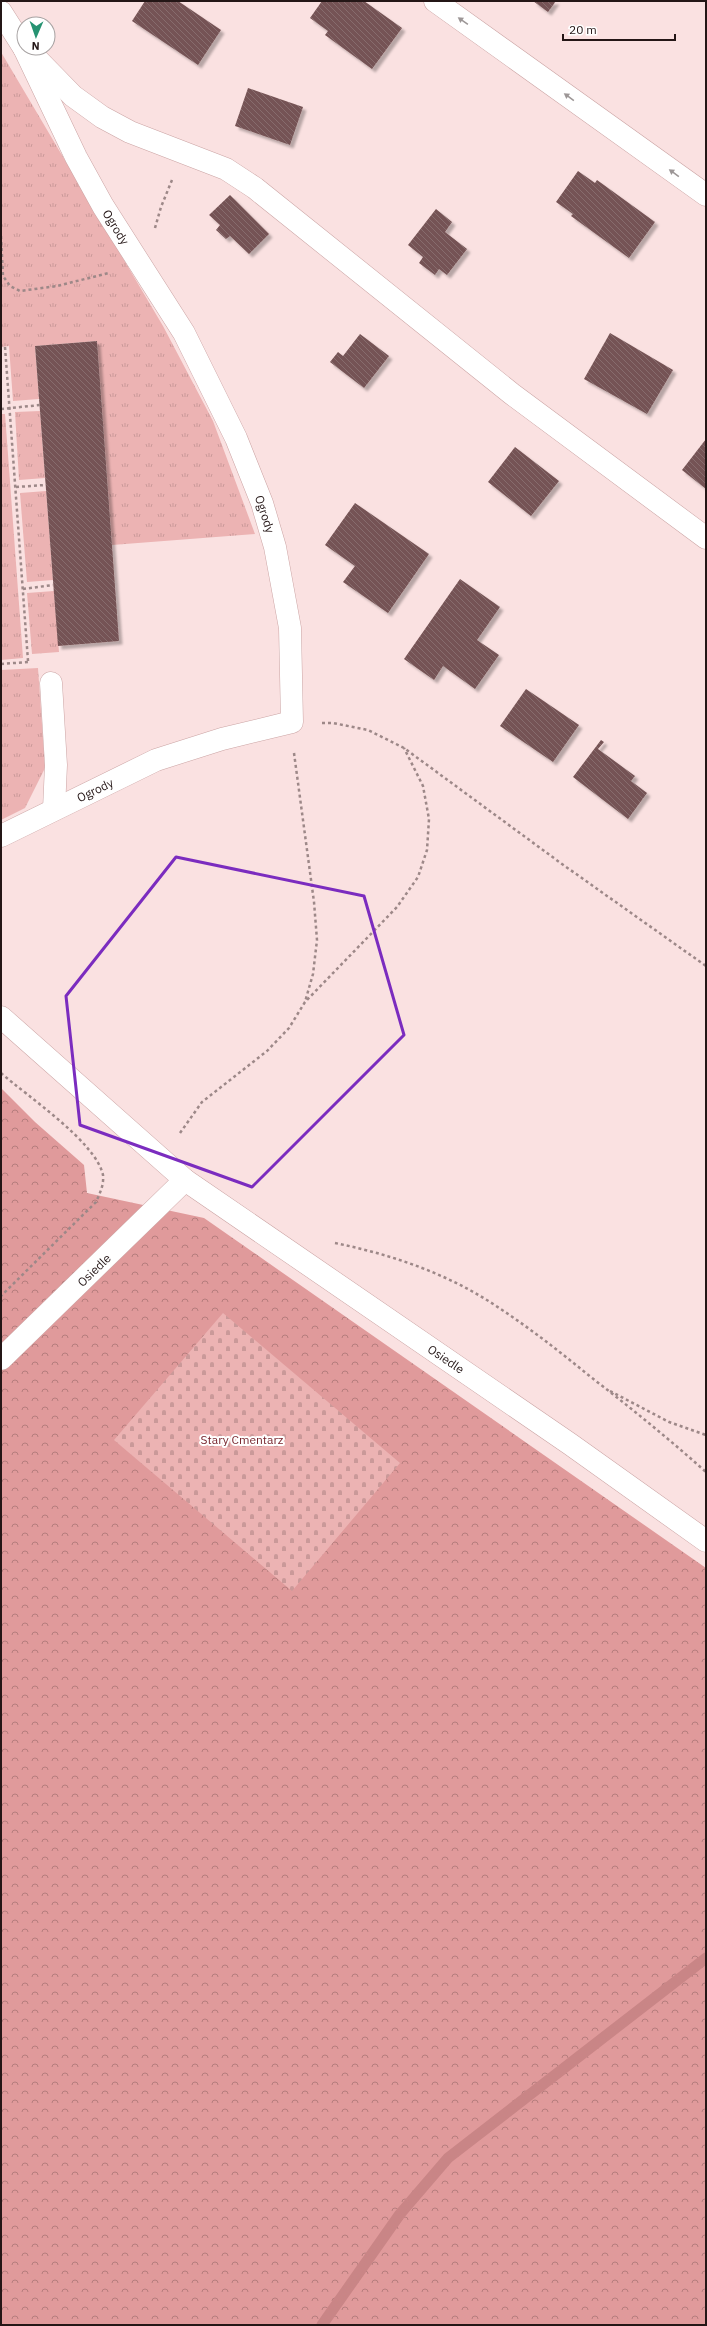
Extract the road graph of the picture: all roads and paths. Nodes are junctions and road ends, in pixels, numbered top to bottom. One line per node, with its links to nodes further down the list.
1 (435, 1): 7 (street, one-way to 1)
2 (1, 12): 3 (street, Ogrody)
3 (16, 35)
4 (28, 56): 9 (street, Ogrody)
5 (33, 56): 6 (street)
6 (188, 154): 9 (path); 16 (street)
7 (706, 195)
8 (1, 236): 9 (path)
9 (143, 269): 21 (street, Ogrody)
10 (5, 347): 12 (path)
11 (40, 405): 12 (path)
12 (9, 408): 13 (path); 15 (path)
13 (1, 409)
14 (46, 485): 15 (path)
15 (16, 487): 18 (path)
16 (706, 538)
17 (53, 585): 18 (path)
18 (23, 588): 19 (path)
19 (28, 662)
20 (51, 683): 23 (street)
21 (292, 722): 22 (path); 23 (street, Ogrody); 26 (path)
22 (404, 748): 25 (path); 26 (path)
23 (54, 809): 24 (street, Ogrody)
24 (1, 836)
25 (706, 966)
26 (305, 1002): 29 (path)
27 (1, 1017): 29 (street, Osiedle)
28 (1, 1073): 32 (path)
29 (165, 1162): 30 (street, Osiedle)
30 (186, 1180): 33 (street, Osiedle); 37 (street, Osiedle)
31 (330, 1242): 34 (path)
32 (1, 1296)
33 (1, 1359)
34 (604, 1388): 35 (path); 36 (path)
35 (706, 1435)
36 (706, 1472)
37 (706, 1540)

